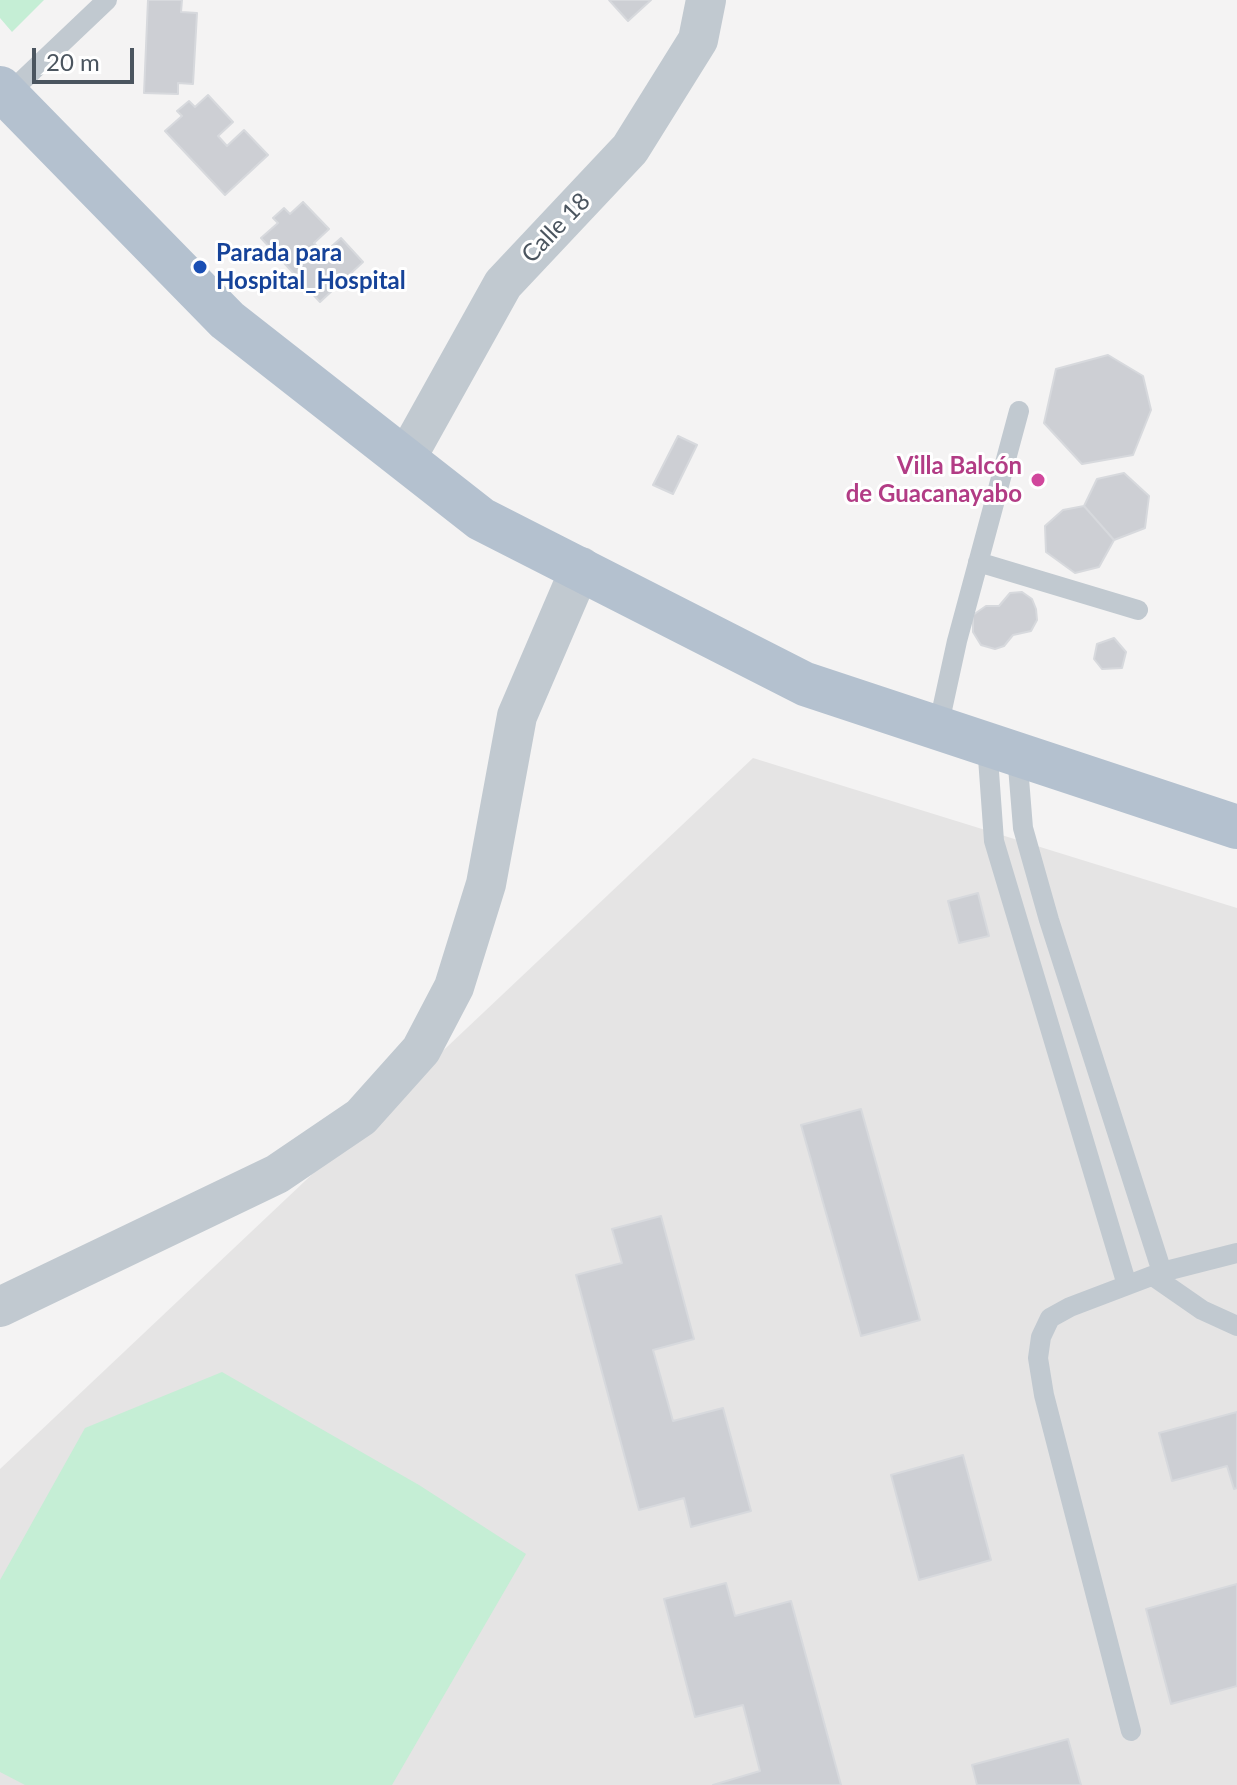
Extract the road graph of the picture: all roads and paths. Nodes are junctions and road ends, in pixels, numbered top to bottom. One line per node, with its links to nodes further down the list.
1 (107, 0): 3 (lane)
2 (706, 0): 5 (street, Calle 18)
3 (3, 92): 5 (main road)
4 (1019, 411): 6 (lane)
5 (405, 460): 7 (main road)
6 (978, 562): 8 (lane); 9 (lane)
7 (581, 567): 9 (main road); 15 (street)
8 (1138, 610)
9 (938, 728): 10 (main road)
10 (1002, 749): 11 (main road); 13 (lane); 14 (lane)
11 (1237, 827)
12 (1237, 1253): 13 (lane)
13 (1158, 1274): 14 (lane); 16 (lane)
14 (1127, 1285): 17 (lane)
15 (0, 1307)
16 (1237, 1326)
17 (1131, 1731)

